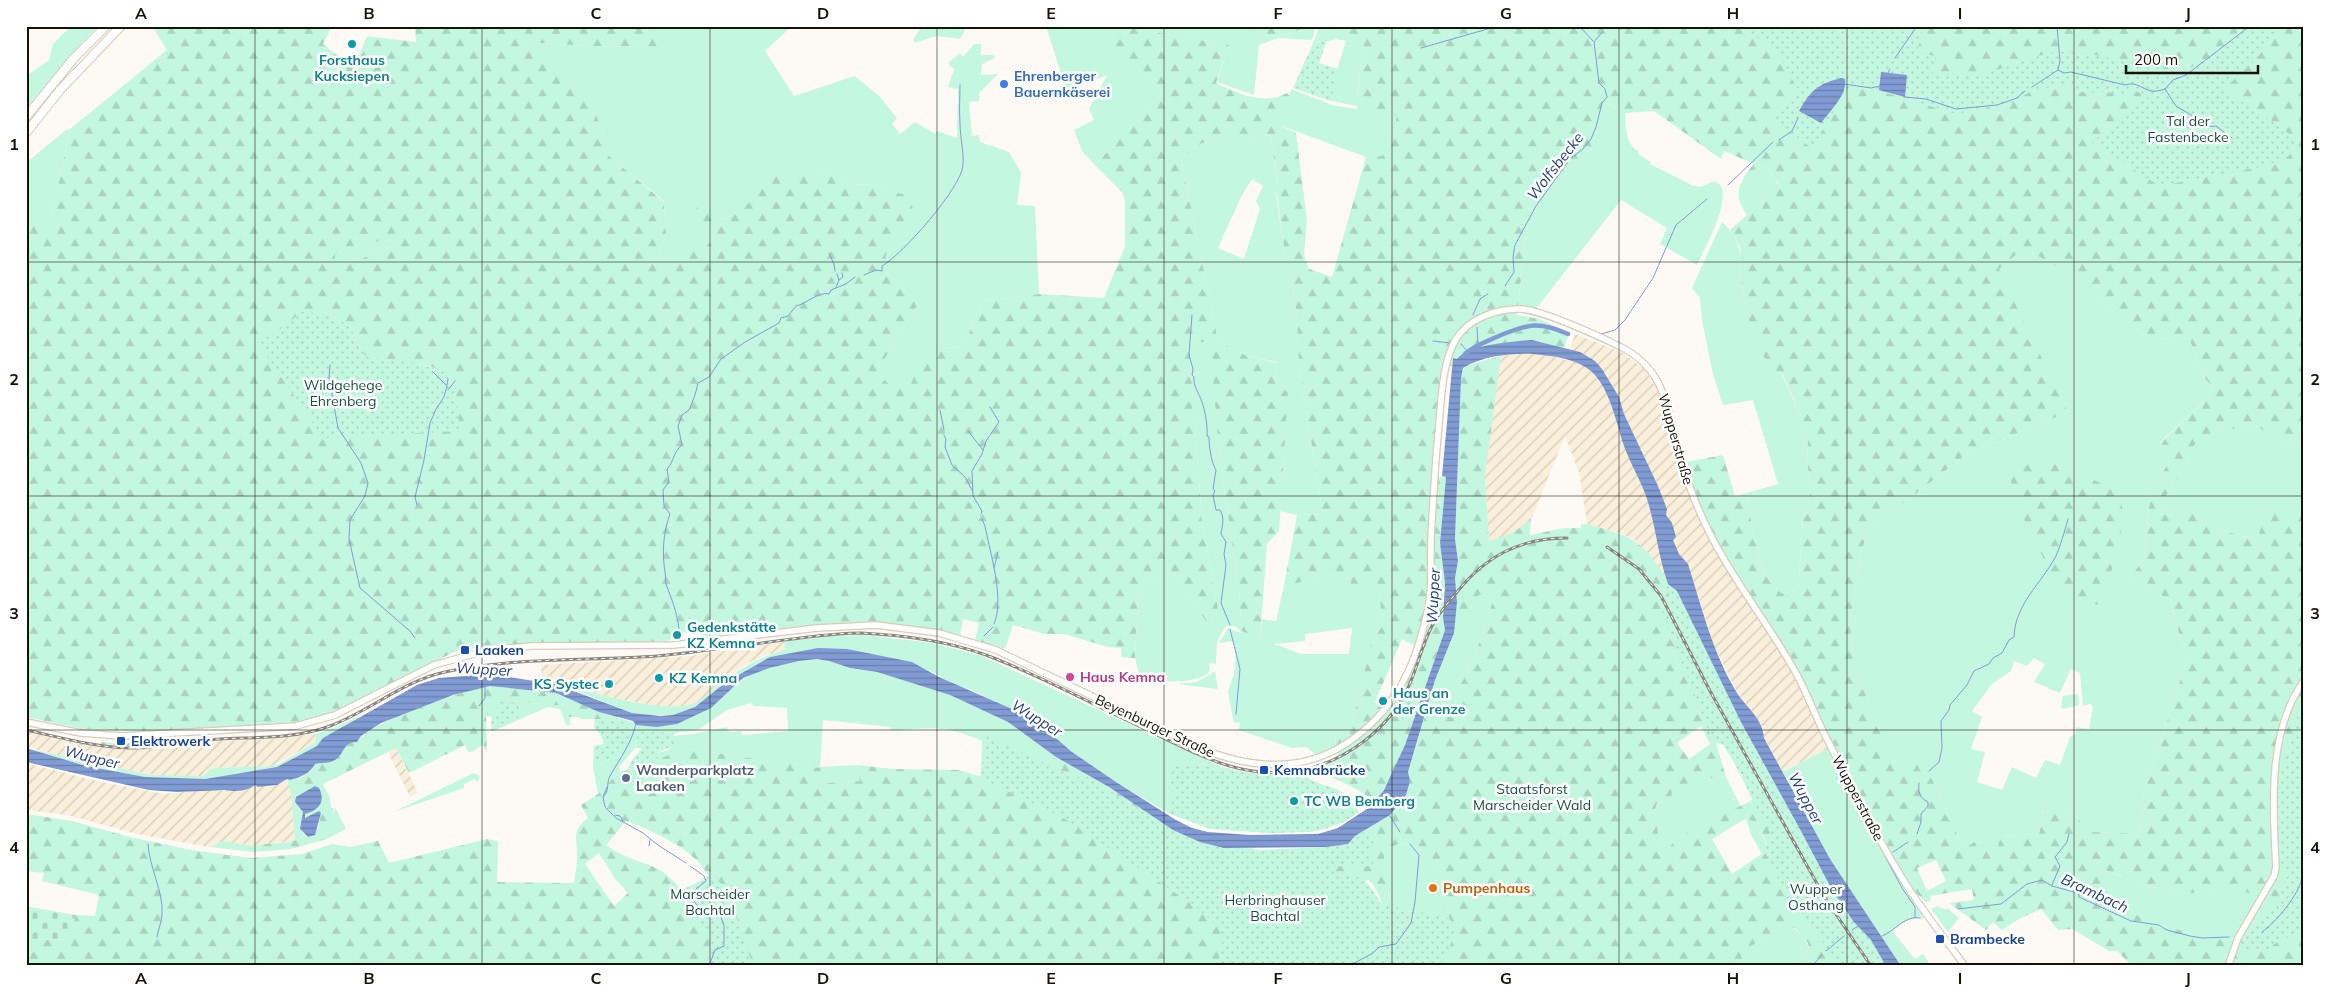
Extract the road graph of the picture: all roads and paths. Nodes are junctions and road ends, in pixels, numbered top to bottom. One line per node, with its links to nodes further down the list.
1 (120, 26): 4 (highway)
2 (105, 27): 3 (highway)
3 (26, 117)
4 (26, 134)
5 (2303, 682): 9 (main road)
6 (1394, 700): 7 (main road, Beyenburger Straße); 8 (main road, Wupperstraße)
7 (26, 722)
8 (1965, 966)
9 (2228, 966)

